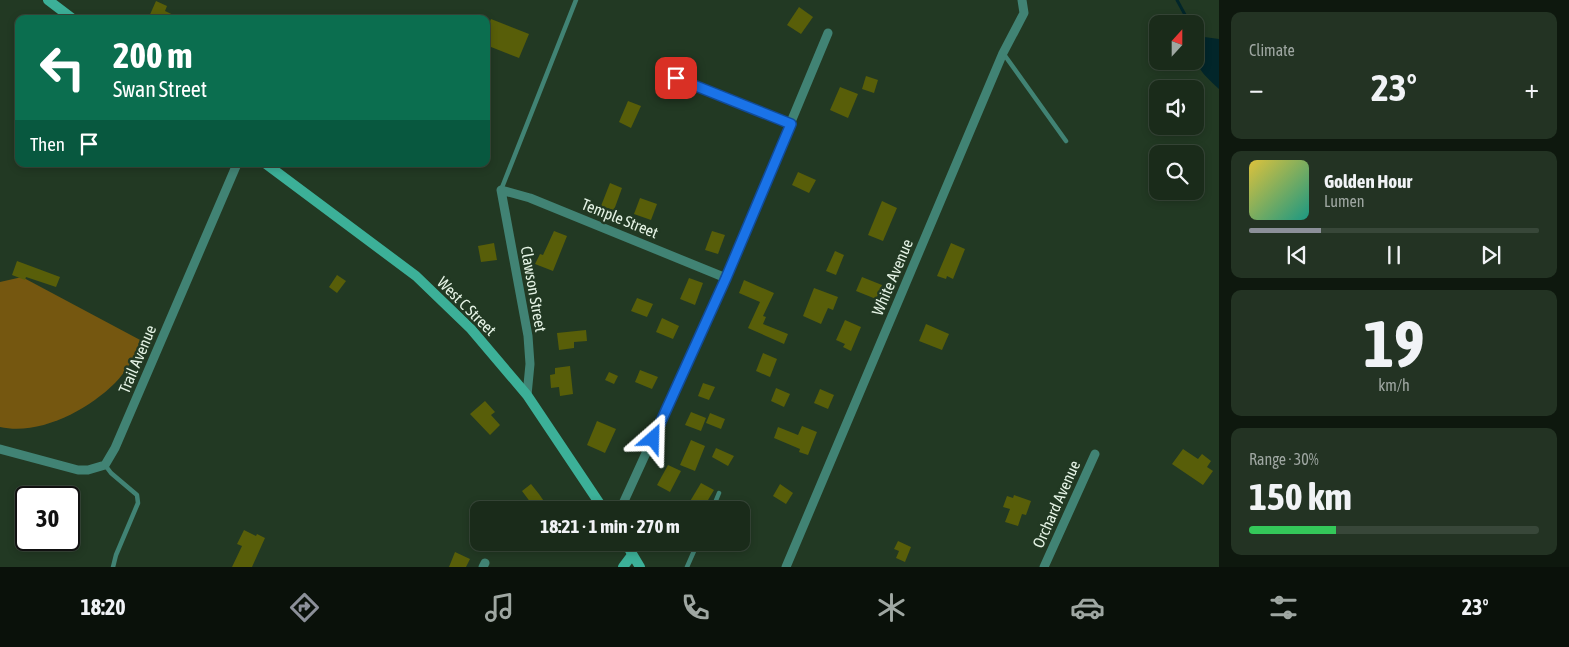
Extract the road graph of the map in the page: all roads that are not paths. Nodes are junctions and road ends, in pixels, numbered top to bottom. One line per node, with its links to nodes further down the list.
1 (48, 0): 4 (main road)
2 (576, 0): 12 (lane)
3 (1022, 0): 6 (street, White Avenue)
4 (68, 15)
5 (828, 33): 8 (street)
6 (1003, 53): 9 (lane); 29 (street, White Avenue)
7 (676, 78): 8 (street)
8 (791, 124): 13 (street)
9 (1066, 141)
10 (236, 167): 17 (street, Trail Avenue)
11 (270, 167): 14 (main road, West C Street)
12 (500, 190): 13 (street, Temple Street); 14 (street, Clawson Street)
13 (726, 278): 20 (street)
14 (528, 394): 19 (main road, West C Street)
15 (0, 449): 17 (street)
16 (1094, 454): 30 (street, Orchard Avenue)
17 (105, 465): 25 (lane)
18 (719, 493): 21 (lane)
19 (598, 501)
20 (624, 501)
21 (716, 501)
22 (630, 551): 24 (main road)
23 (694, 551): 28 (lane)
24 (632, 555): 26 (main road); 27 (main road)
25 (113, 567)
26 (623, 567)
27 (640, 567)
28 (687, 567)
29 (786, 567)
30 (1044, 567)

